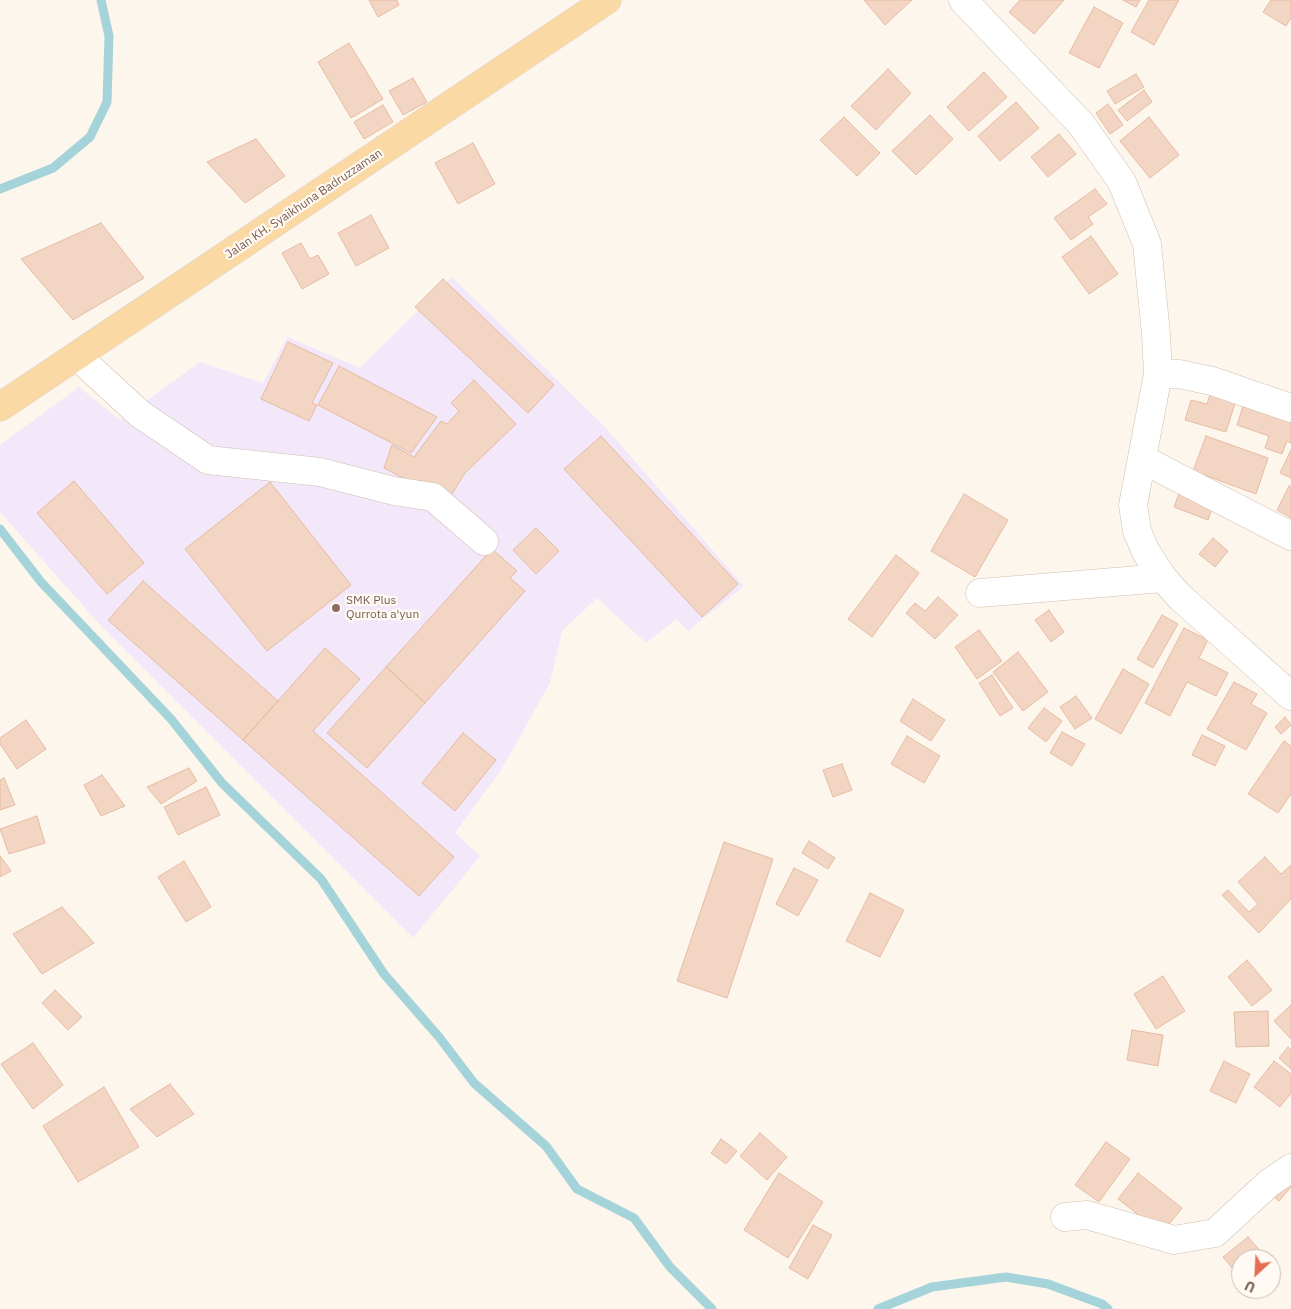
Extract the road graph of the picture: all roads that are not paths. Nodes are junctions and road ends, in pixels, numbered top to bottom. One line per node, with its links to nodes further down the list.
1 (607, 0): 3 (main road, Jalan KH. Syaikhuna Badruzzaman)
2 (963, 0): 4 (street)
3 (76, 356): 5 (main road, Jalan KH. Syaikhuna Badruzzaman); 9 (street)
4 (1158, 374): 6 (street); 7 (street)
5 (0, 407)
6 (1291, 408)
7 (1142, 459): 8 (street); 10 (street)
8 (1291, 536)
9 (484, 542)
10 (1164, 578): 11 (street); 12 (street)
11 (980, 593)
12 (1291, 696)
13 (1291, 1168): 14 (street)
14 (1065, 1217)

